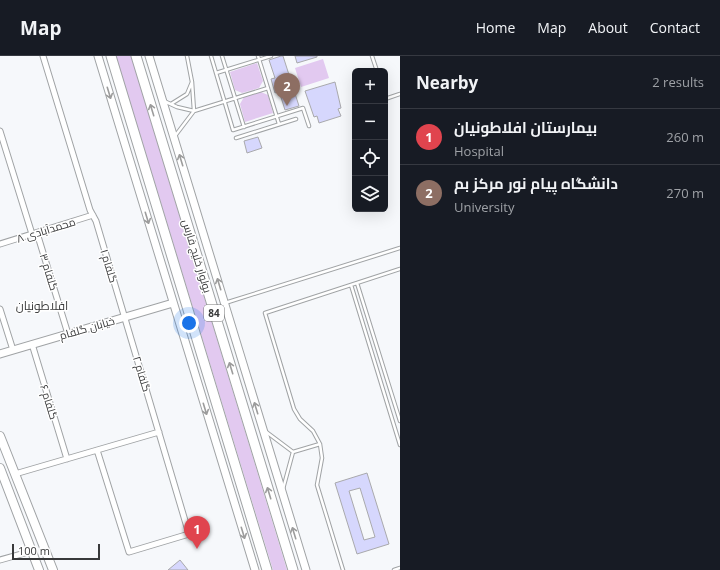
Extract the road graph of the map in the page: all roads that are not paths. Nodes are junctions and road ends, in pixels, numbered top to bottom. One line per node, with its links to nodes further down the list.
1 (43, 56): 33 (street, گلفام ۱)
2 (98, 56): 40 (street, one-way to 40)
3 (111, 56): 66 (highway, 84)
4 (136, 56): 67 (highway, بولوار خلیج فارس / 84, one-way to 4)
5 (149, 56): 21 (street)
6 (187, 56): 16 (lane)
7 (211, 56): 15 (lane)
8 (222, 56): 14 (lane)
9 (258, 56): 12 (lane)
10 (271, 56): 12 (lane)
11 (372, 56): 13 (lane)
12 (259, 60): 14 (lane); 17 (lane)
13 (376, 68)
14 (226, 70): 15 (lane); 20 (lane)
15 (216, 73): 22 (lane)
16 (192, 82): 23 (lane); 24 (lane)
17 (268, 88): 20 (lane); 25 (lane)
18 (400, 94): 19 (lane)
19 (388, 97)
20 (235, 98): 22 (lane); 29 (lane)
21 (162, 100): 23 (lane); 31 (street)
22 (225, 101): 24 (lane); 29 (lane)
23 (171, 104): 24 (lane)
24 (194, 111): 31 (lane)
25 (277, 116): 27 (lane); 28 (lane); 29 (lane)
26 (296, 119): 27 (lane)
27 (279, 124): 32 (lane)
28 (309, 126)
29 (244, 127)
30 (0, 131): 34 (street, گلفام ۳)
31 (174, 138): 41 (street, one-way to 31)
32 (236, 138)
33 (93, 215): 34 (street, محمدآبادی ۸); 43 (street, گلفام ۱)
34 (35, 233): 35 (street, محمدآبادی ۸); 44 (street, گلفام ۳)
35 (0, 244)
36 (400, 248): 41 (lane)
37 (400, 269): 38 (lane)
38 (357, 283): 39 (lane); 48 (lane)
39 (351, 285): 52 (lane); 53 (lane)
40 (173, 303): 43 (street, خیابان گلفام); 65 (street, one-way to 65)
41 (224, 303): 49 (street, one-way to 41)
42 (0, 309): 46 (street)
43 (124, 317): 44 (street, خیابان گلفام); 50 (street, گلفام ۲)
44 (68, 334): 45 (street, خیابان گلفام)
45 (32, 344): 46 (street, خیابان گلفام); 56 (street, گلفام ۶)
46 (13, 350): 47 (street, خیابان گلفام)
47 (0, 354)
48 (400, 421)
49 (263, 429): 55 (lane); 59 (street)
50 (159, 432): 54 (street); 54 (street, گلفام ۲)
51 (0, 436): 58 (main road)
52 (320, 444): 55 (lane); 69 (lane)
53 (400, 445)
54 (97, 450): 56 (street)
55 (293, 452): 59 (lane)
56 (67, 459): 58 (street)
57 (0, 468): 60 (main road)
58 (15, 474): 64 (main road)
59 (282, 493): 68 (street, one-way to 59)
60 (32, 551): 61 (street); 63 (main road)
61 (0, 560)
62 (400, 568): 70 (lane)
63 (39, 570)
64 (53, 570)
65 (254, 570)
66 (268, 570)
67 (293, 570)
68 (306, 570)
69 (343, 570)
70 (394, 570)

